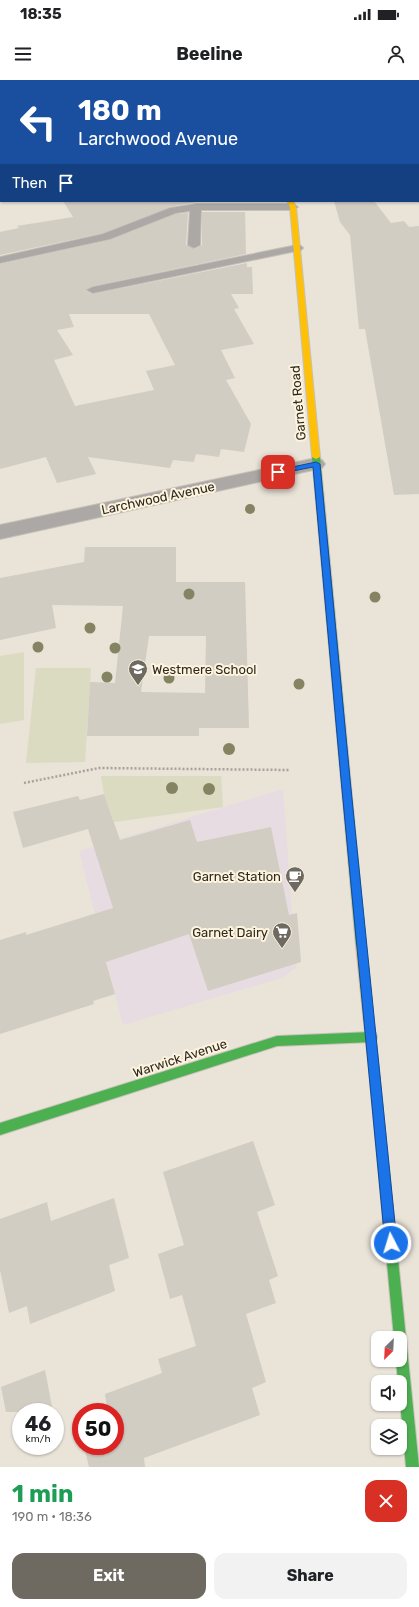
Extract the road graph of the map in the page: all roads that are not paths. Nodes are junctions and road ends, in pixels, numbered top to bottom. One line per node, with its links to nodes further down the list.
1 (292, 203): 2 (lane); 4 (main road, Garnet Road)
2 (196, 207): 3 (lane); 5 (lane)
3 (194, 245)
4 (297, 248): 6 (lane); 7 (main road, Garnet Road)
5 (0, 260)
6 (93, 290)
7 (316, 464): 8 (street, Larchwood Avenue); 9 (main road, Garnet Road)
8 (0, 532)
9 (372, 1038): 10 (main road, Warwick Avenue); 11 (main road, Garnet Road)
10 (0, 1129)
11 (399, 1331)
12 (403, 1367): 13 (main road, Garnet Road)
13 (413, 1467)

